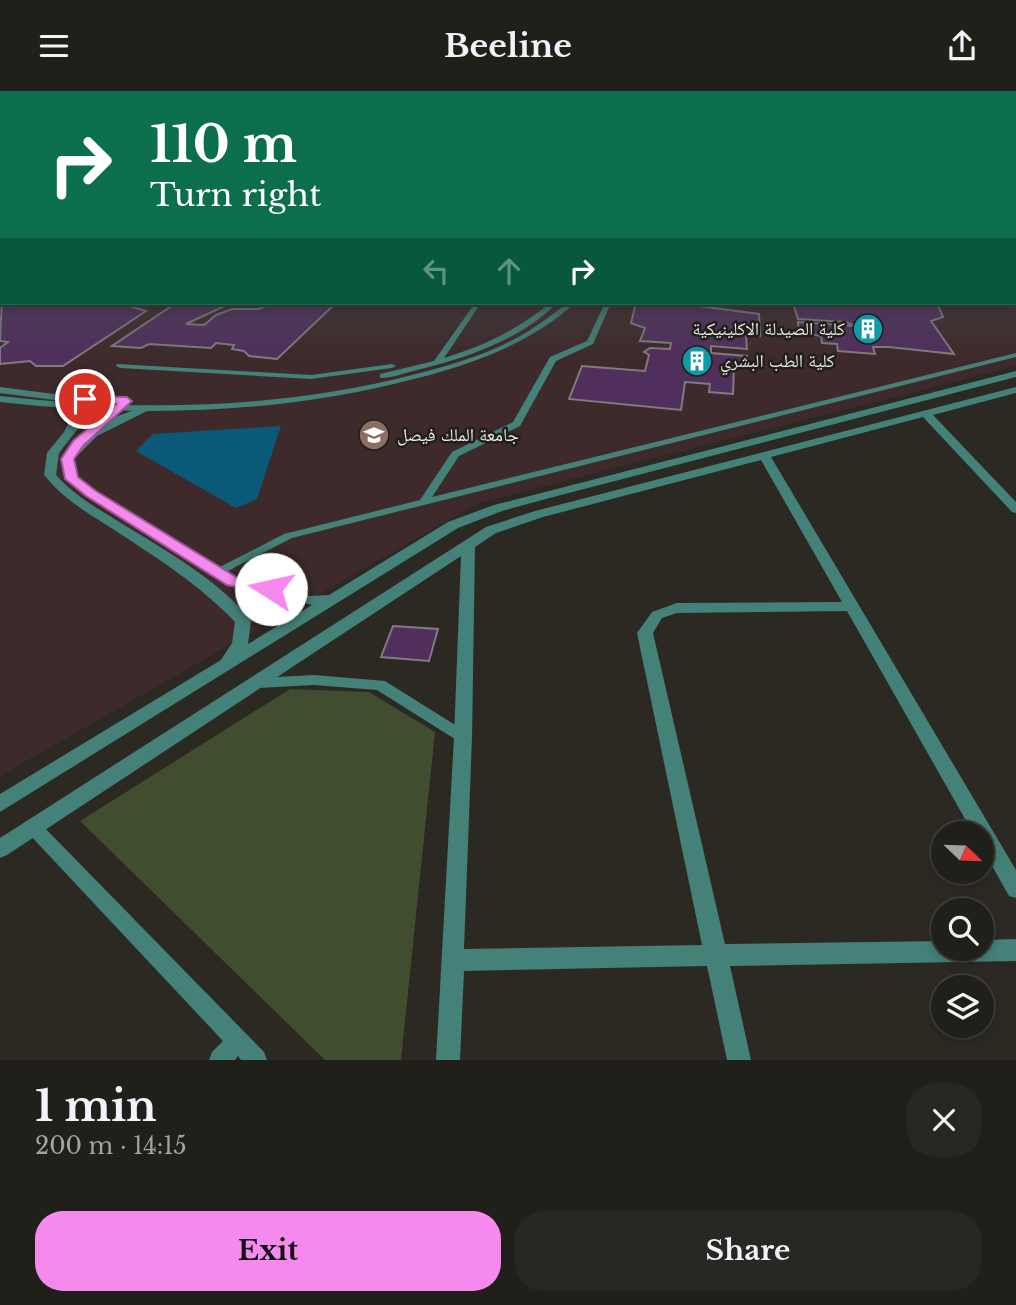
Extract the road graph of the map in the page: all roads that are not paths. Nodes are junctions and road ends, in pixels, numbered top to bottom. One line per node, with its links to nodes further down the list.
1 (477, 305): 5 (lane)
2 (552, 305): 7 (lane)
3 (570, 305): 16 (lane)
4 (607, 305): 22 (lane)
5 (446, 350): 7 (lane); 8 (lane)
6 (1016, 355): 22 (lane)
7 (438, 362): 13 (lane)
8 (120, 366)
9 (1016, 374): 26 (street)
10 (0, 390): 14 (lane)
11 (1016, 390): 18 (street)
12 (0, 399): 15 (lane)
13 (127, 401): 14 (lane); 17 (street)
14 (98, 404): 15 (lane); 17 (lane); 20 (street)
15 (62, 406): 20 (street)
16 (148, 408): 17 (lane); 19 (street)
17 (117, 409): 19 (street)
18 (925, 413): 21 (street); 23 (street)
19 (95, 430): 25 (street)
20 (71, 431): 28 (street)
21 (764, 455): 24 (street); 27 (street)
22 (423, 503): 25 (lane)
23 (1016, 509)
24 (468, 545): 29 (street); 30 (street)
25 (216, 572): 26 (street)
26 (331, 599): 28 (street)
27 (852, 606): 34 (street); 36 (street)
28 (221, 667): 31 (street)
29 (258, 683): 30 (lane); 32 (street)
30 (463, 737): 37 (street)
31 (0, 804)
32 (33, 827): 33 (street); 38 (lane)
33 (0, 849)
34 (1016, 889)
35 (1016, 950): 36 (street)
36 (716, 955): 37 (street); 42 (street)
37 (452, 960): 41 (street)
38 (237, 1041): 39 (lane); 40 (lane)
39 (220, 1060)
40 (256, 1060)
41 (447, 1060)
42 (739, 1060)

